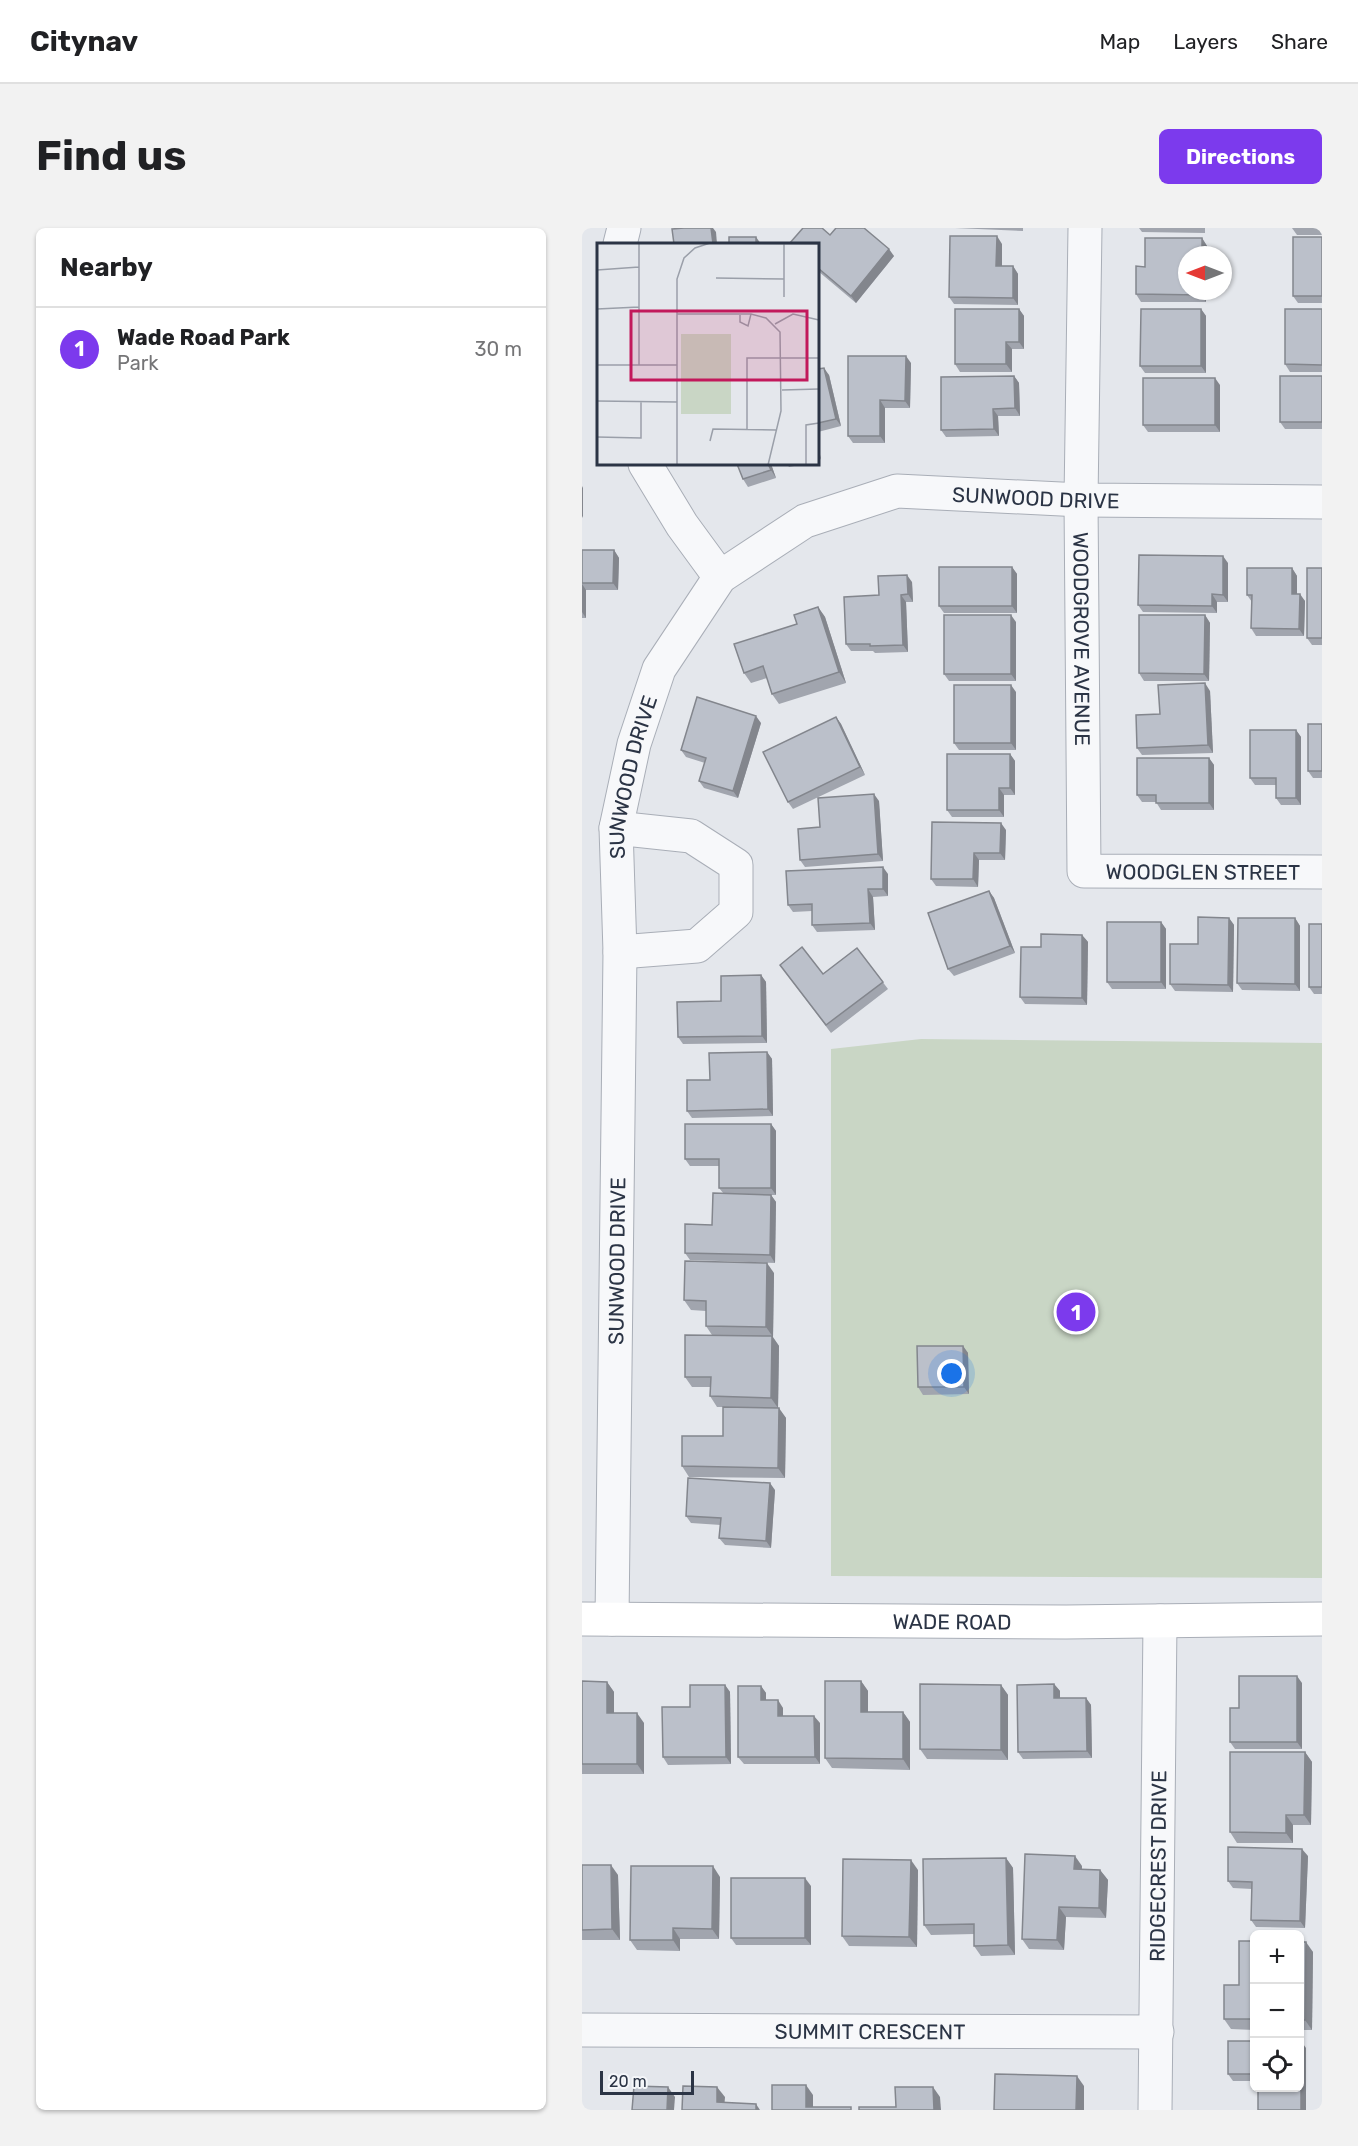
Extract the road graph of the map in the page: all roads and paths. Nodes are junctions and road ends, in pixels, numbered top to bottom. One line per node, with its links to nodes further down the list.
1 (624, 228): 3 (street)
2 (1085, 228): 5 (street, WOODGROVE AVENUE)
3 (620, 243)
4 (645, 465): 7 (street)
5 (1081, 500): 6 (street, SUNWOOD DRIVE); 7 (street, SUNWOOD DRIVE); 9 (street, WOODGROVE AVENUE)
6 (1322, 502)
7 (720, 577): 8 (street, SUNWOOD DRIVE)
8 (616, 828): 11 (street, SUNWOOD DRIVE); 11 (street)
9 (1084, 871): 10 (street, WOODGLEN STREET)
10 (1322, 872)
11 (620, 952): 12 (street, SUNWOOD DRIVE)
12 (597, 1619): 14 (street, WADE ROAD)
13 (1322, 1619): 14 (street, WADE ROAD)
14 (1160, 1621): 16 (street, RIDGECREST DRIVE)
15 (582, 2030): 16 (street, SUMMIT CRESCENT)
16 (1157, 2032): 17 (street, RIDGECREST DRIVE)
17 (1155, 2110)

